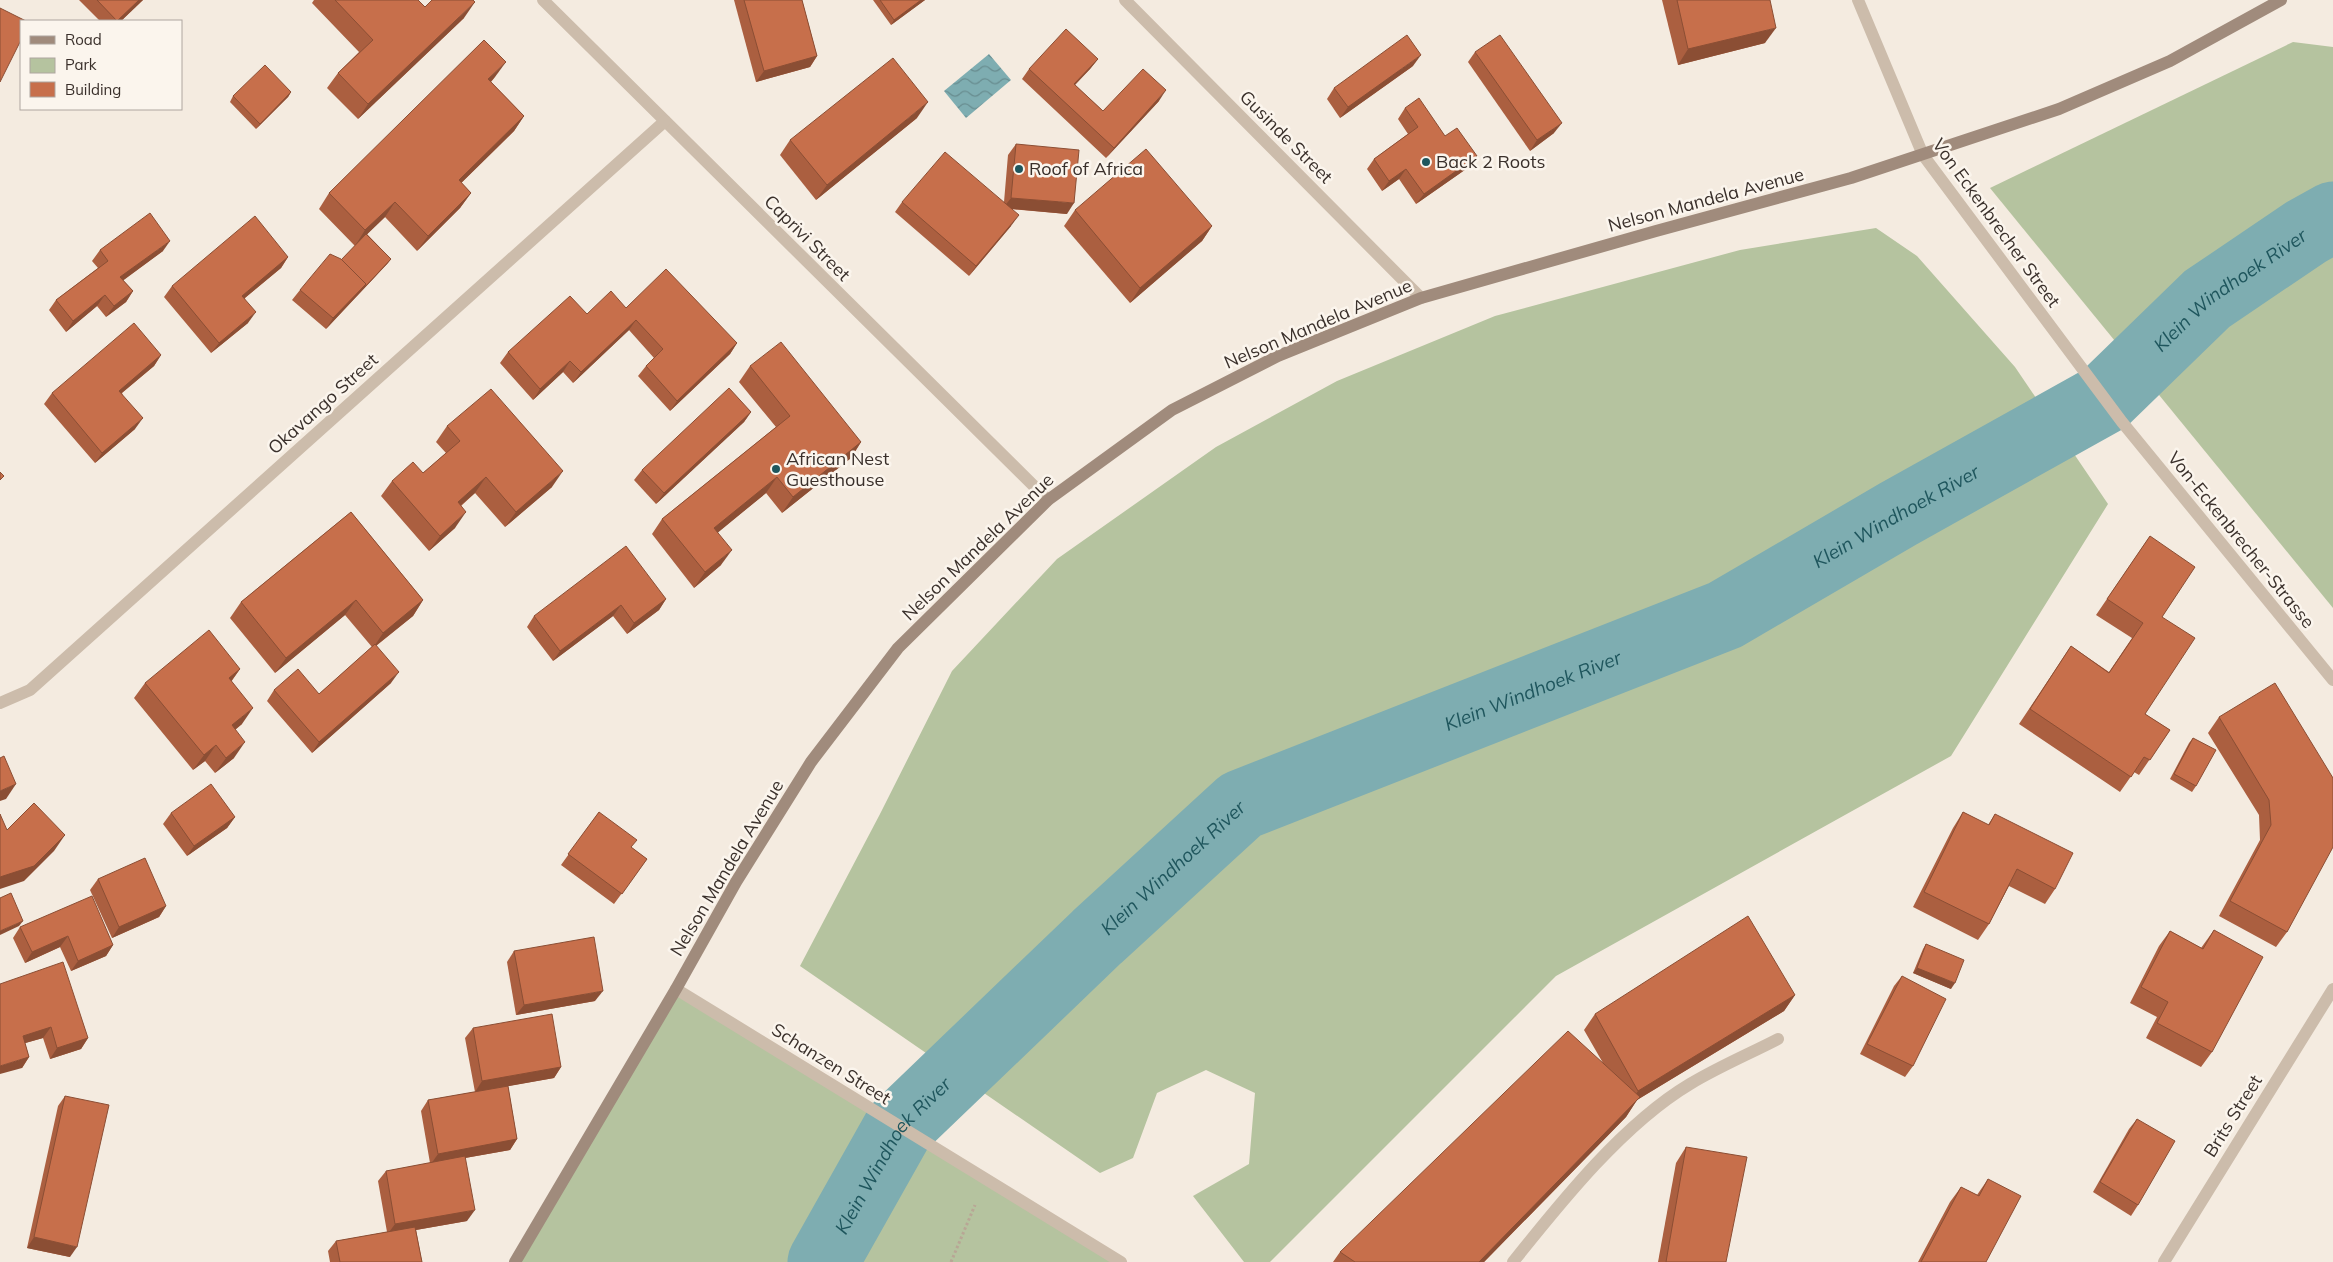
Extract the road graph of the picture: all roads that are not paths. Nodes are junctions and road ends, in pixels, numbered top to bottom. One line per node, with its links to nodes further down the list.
1 (543, 0): 5 (street, Caprivi Street)
2 (1125, 0): 7 (street, Gusinde Street)
3 (1858, 0): 6 (street, Von Eckenbrecher Street)
4 (2280, 0): 6 (main road, Nelson Mandela Avenue)
5 (664, 121): 9 (street, Caprivi Street); 11 (street, Okavango Street)
6 (1922, 155): 7 (main road, Nelson Mandela Avenue); 8 (street, Von Eckenbrecher Street)
7 (1421, 298): 9 (main road, Nelson Mandela Avenue)
8 (2122, 422): 10 (street, Von-Eckenbrecher-Strasse)
9 (1048, 500): 12 (main road, Nelson Mandela Avenue)
10 (2333, 680)
11 (0, 703)
12 (676, 989): 15 (main road, Nelson Mandela Avenue); 16 (street, Schanzen Street)
13 (2333, 989): 18 (street, Brits Street)
14 (1778, 1039): 17 (street)
15 (515, 1262)
16 (1121, 1262)
17 (1513, 1262)
18 (2164, 1262)

